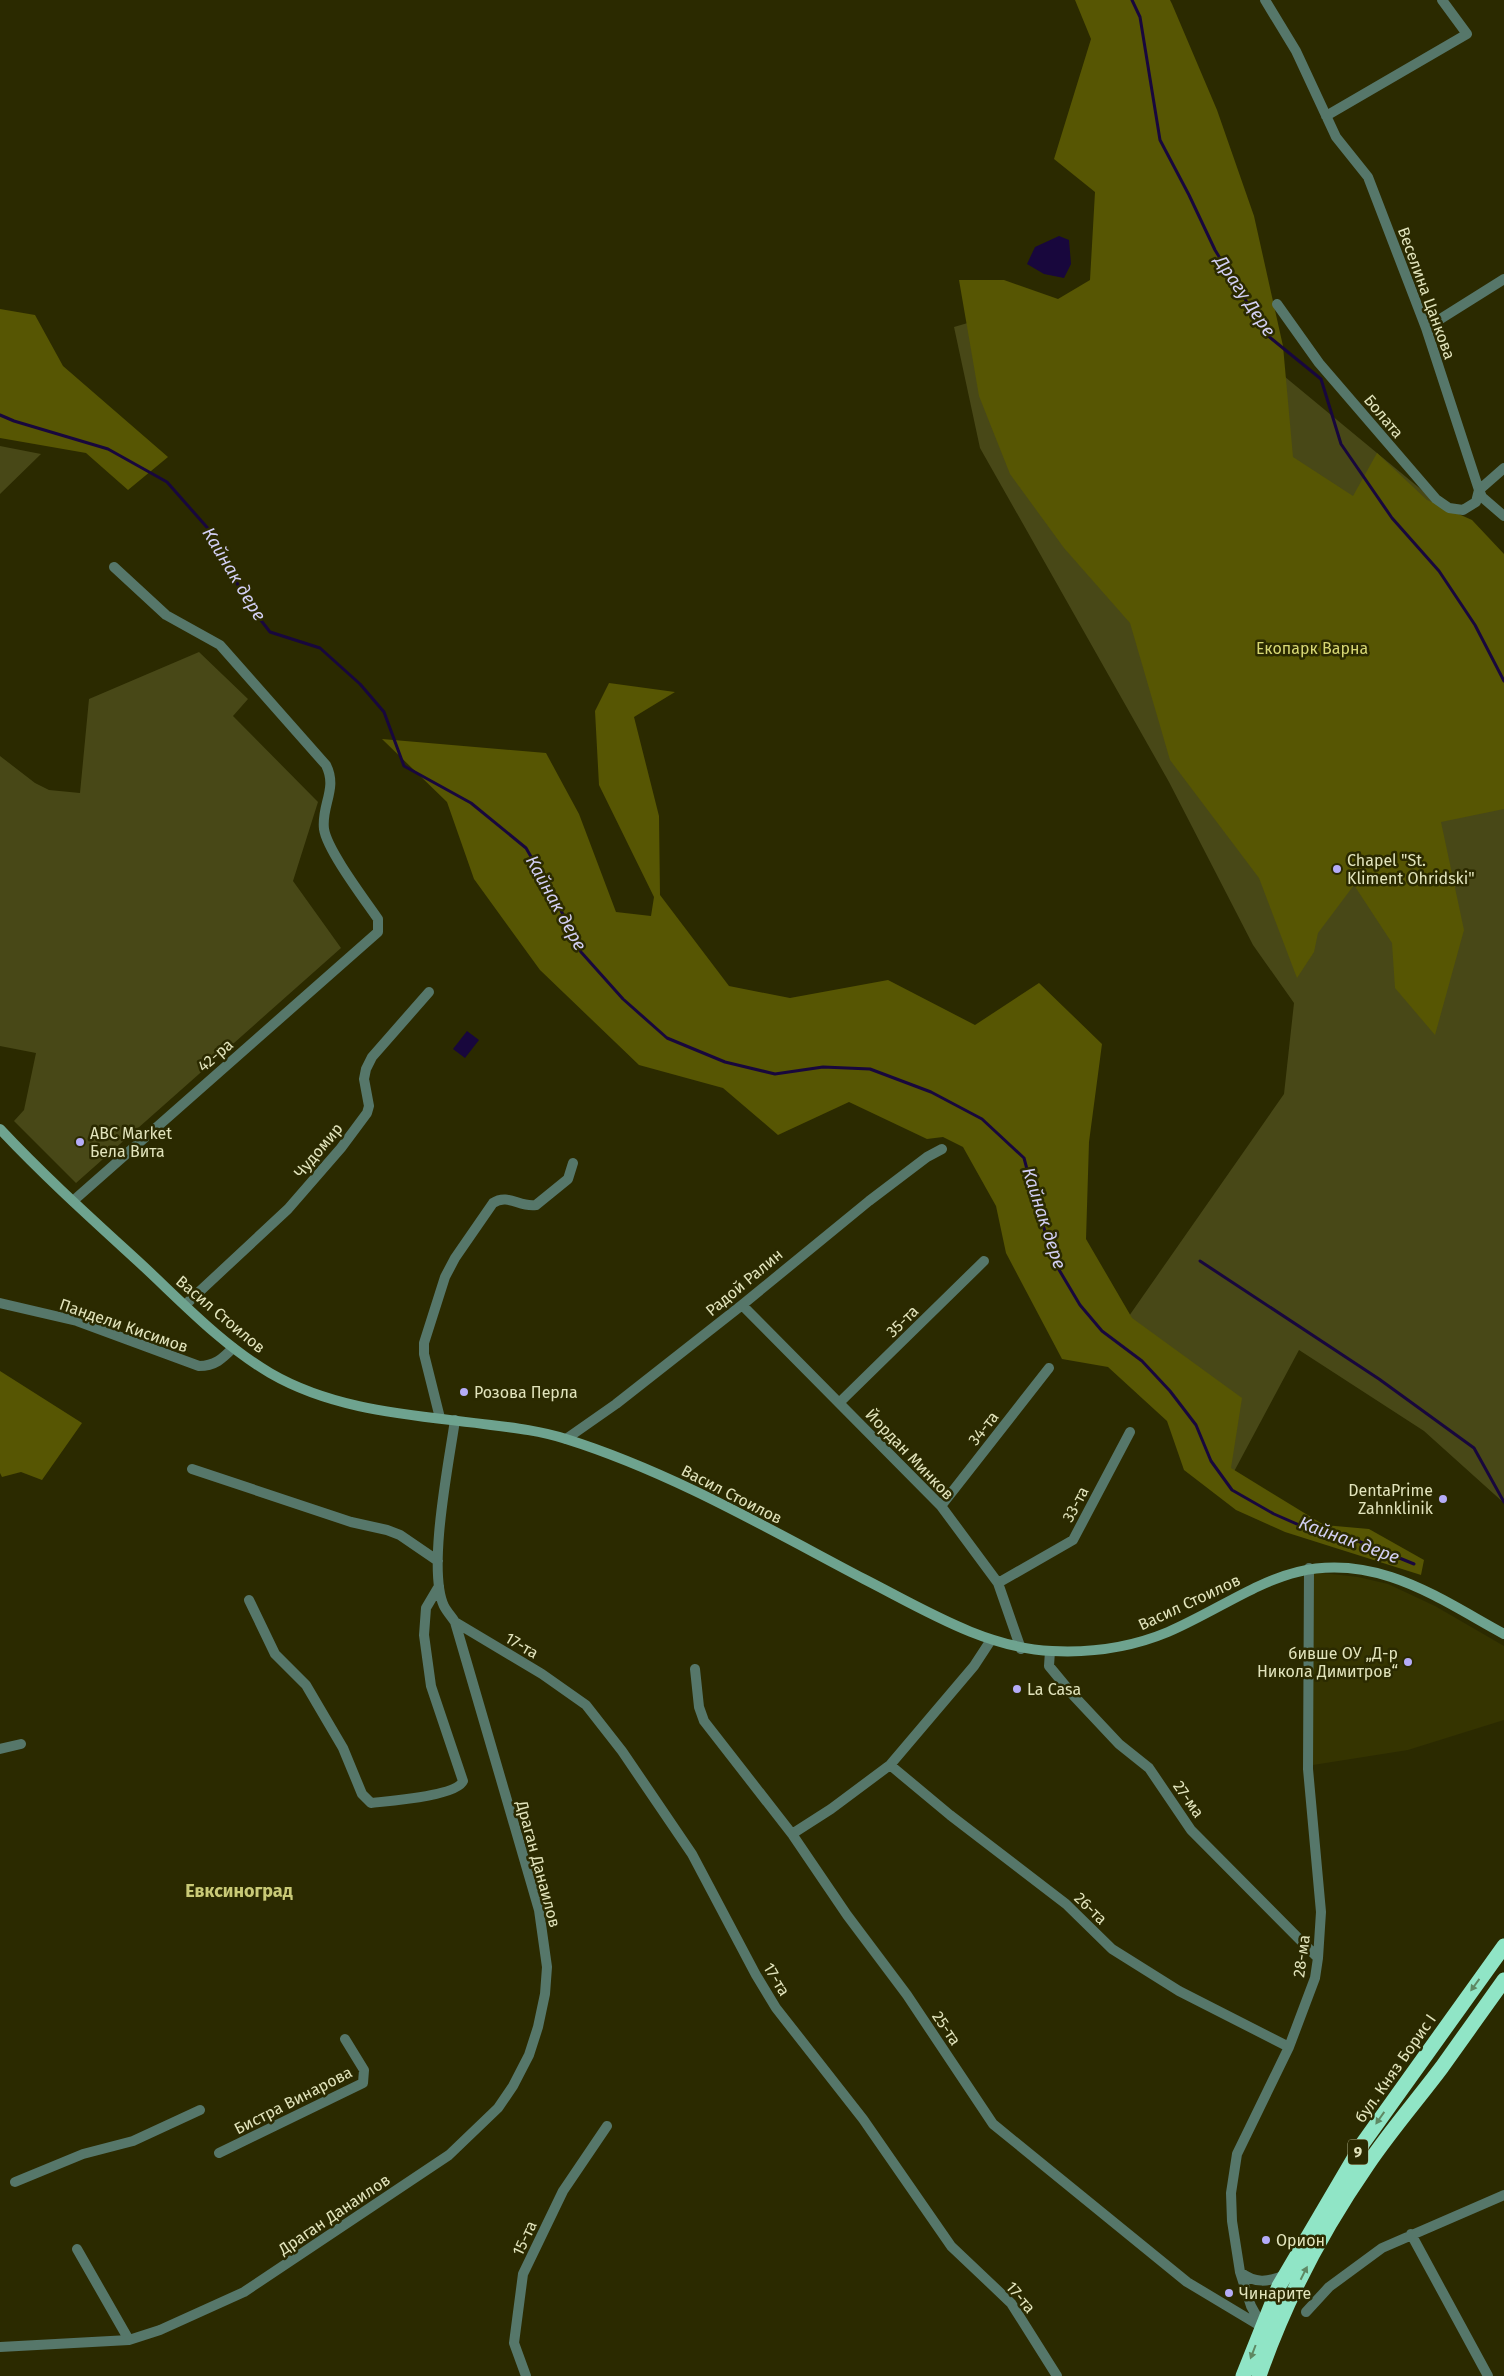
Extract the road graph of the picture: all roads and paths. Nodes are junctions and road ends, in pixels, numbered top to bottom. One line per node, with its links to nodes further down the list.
1 (1265, 0): 3 (street, Веселина Цанкова)
2 (1442, 0): 3 (street)
3 (1326, 116): 6 (street, Веселина Цанкова)
4 (1504, 279): 6 (street)
5 (1277, 304): 8 (street, Болата)
6 (1426, 328): 8 (street, Веселина Цанкова)
7 (1504, 468): 8 (street)
8 (1479, 490): 9 (street, Веселина Цанкова)
9 (1504, 516)
10 (114, 567): 15 (street, 42-ра)
11 (429, 992): 18 (street, Чудомир)
12 (0, 1129): 15 (street, Васил Стоилов)
13 (942, 1149): 19 (street, Радой Ралин)
14 (573, 1163): 23 (street)
15 (73, 1200): 18 (street, Васил Стоилов)
16 (984, 1261): 22 (street, 35-та)
17 (0, 1303): 20 (street, Пандели Кисимов)
18 (185, 1305): 20 (street, Васил Стоилов)
19 (742, 1305): 22 (street, Йордан Минков); 26 (street, Радой Ралин)
20 (233, 1348): 23 (street, Васил Стоилов)
21 (1049, 1368): 28 (street, 34-та)
22 (840, 1402): 28 (street, Йордан Минков)
23 (440, 1418): 24 (street, Васил Стоилов)
24 (455, 1420): 26 (street, Васил Стоилов); 29 (street, Драган Данаилов)
25 (1130, 1432): 31 (street, 33-та)
26 (566, 1439): 36 (street, Васил Стоилов)
27 (192, 1469): 29 (street)
28 (941, 1506): 31 (street, Йордан Минков)
29 (438, 1561): 32 (street, Драган Данаилов)
30 (1309, 1568): 35 (street, Васил Стоилов); 38 (street, Васил Стоилов); 45 (street, 28-ма)
31 (998, 1583): 37 (street, Йордан Минков)
32 (439, 1586): 33 (street); 34 (street, Драган Данаилов)
33 (249, 1600)
34 (455, 1622): 62 (street, Драган Данаилов); 65 (street, 17-та)
35 (1504, 1634)
36 (991, 1640): 37 (street, Васил Стоилов); 42 (street)
37 (1022, 1649): 38 (street, Васил Стоилов)
38 (1050, 1651): 45 (street, 27-ма)
39 (695, 1669): 43 (street, 25-та)
40 (21, 1744): 41 (street)
41 (0, 1750)
42 (890, 1764): 43 (street); 49 (street, 26-та)
43 (792, 1834): 61 (street, 25-та)
44 (1504, 1946): 59 (highway, бул. Княз Борис I / 9, one-way to 59)
45 (1318, 1958): 49 (street, 28-ма)
46 (1504, 1980): 50 (highway, 9)
47 (1504, 1989): 50 (highway)
48 (345, 2039): 53 (street, Бистра Винарова)
49 (1289, 2048): 58 (street, 28-ма)
50 (1443, 2066): 67 (highway, 9, one-way to 50)
51 (200, 2110): 54 (street)
52 (607, 2126): 64 (street, 15-та)
53 (219, 2153)
54 (15, 2182)
55 (1504, 2195): 56 (street)
56 (1411, 2234): 60 (street); 68 (street)
57 (77, 2249): 62 (street)
58 (1240, 2272): 59 (street); 61 (street, 28-ма)
59 (1285, 2275): 61 (highway, бул. Княз Борис I / 9)
60 (1306, 2312)
61 (1262, 2327): 66 (highway, бул. Княз Борис I / 9, one-way to 66)
62 (129, 2340): 63 (street, Драган Данаилов)
63 (0, 2347)
64 (526, 2376)
65 (1057, 2376)
66 (1243, 2376)
67 (1259, 2376)
68 (1488, 2376)

